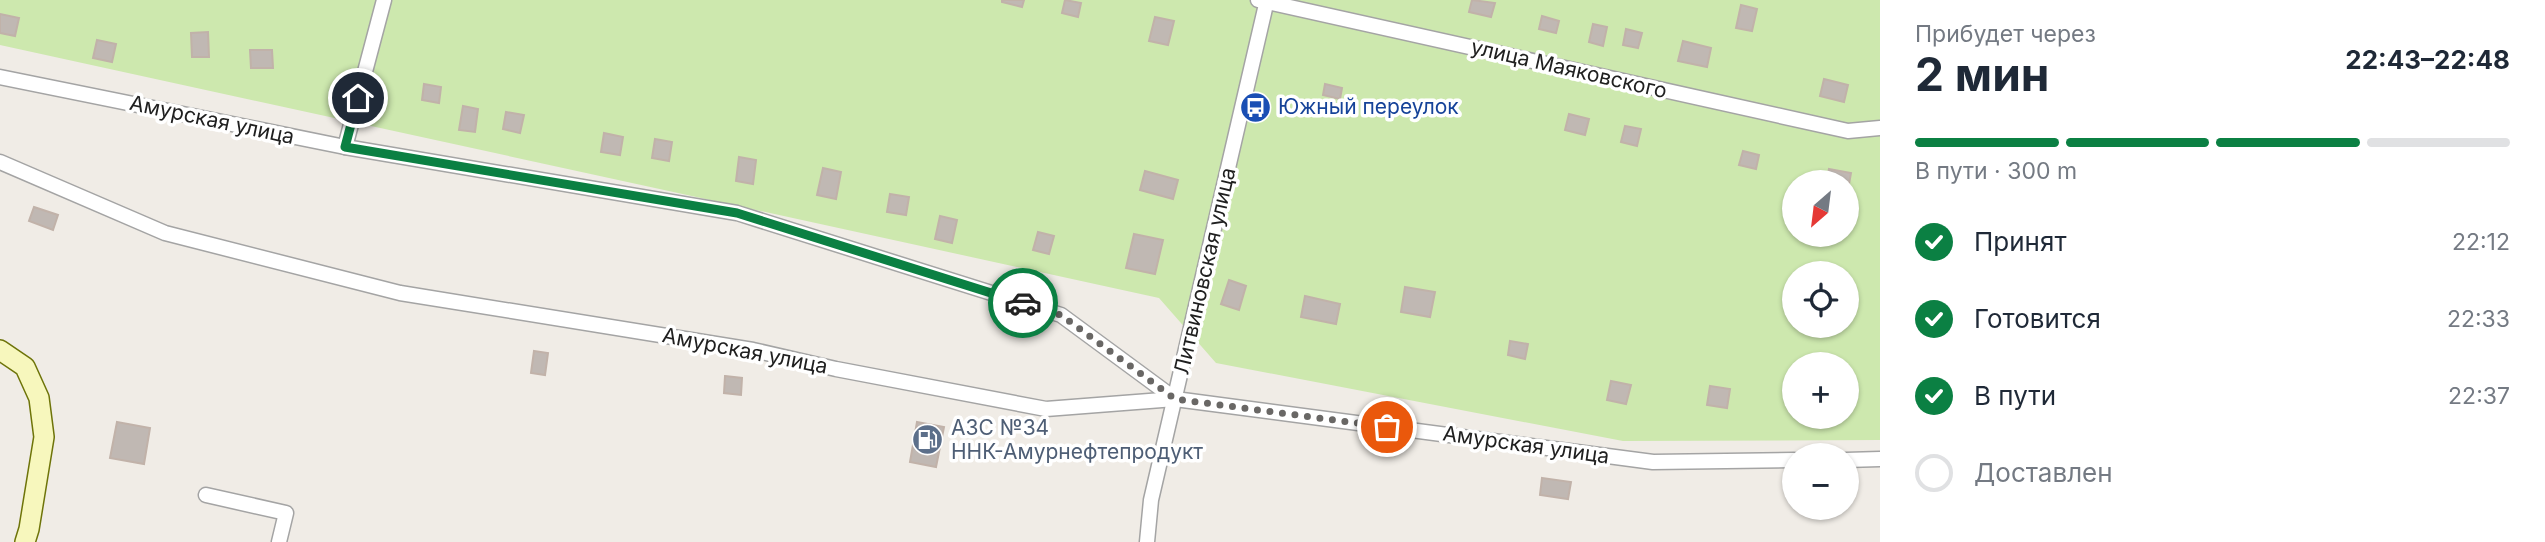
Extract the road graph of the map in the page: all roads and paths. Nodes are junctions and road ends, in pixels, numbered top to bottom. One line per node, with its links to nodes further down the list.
1 (384, 0): 5 (street)
2 (1264, 1): 4 (street, улица Маяковского); 8 (street, Литвиновская улица)
3 (0, 77): 5 (street, Амурская улица)
4 (1880, 128)
5 (345, 147): 8 (street, Амурская улица)
6 (0, 162): 8 (street, Амурская улица)
7 (0, 350): 13 (main road)
8 (1175, 399): 10 (street, Амурская улица); 15 (street, Литвиновская улица)
9 (1880, 459): 11 (street)
10 (1782, 460)
11 (1859, 460)
12 (206, 495): 14 (street)
13 (25, 542)
14 (279, 542)
15 (1147, 542)

